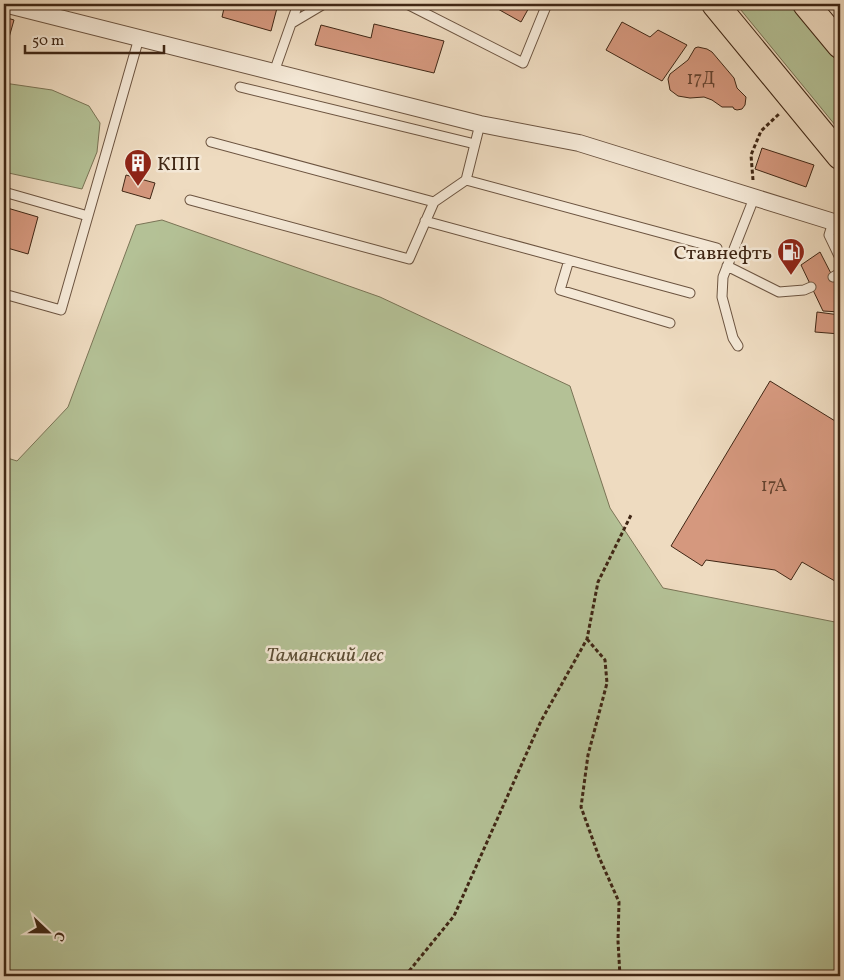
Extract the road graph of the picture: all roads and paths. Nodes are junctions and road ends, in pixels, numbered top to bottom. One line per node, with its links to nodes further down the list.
1 (4, 4): 9 (street)
2 (298, 4): 8 (lane)
3 (324, 4): 8 (lane)
4 (407, 4): 5 (lane)
5 (547, 4)
6 (715, 4): 17 (main road)
7 (806, 4): 10 (main road)
8 (292, 23): 11 (lane)
9 (139, 38): 11 (street); 23 (lane)
10 (840, 45)
11 (274, 72): 14 (street)
12 (240, 87): 16 (lane)
13 (780, 112): 20 (path)
14 (480, 124): 16 (lane); 20 (street)
15 (211, 142): 22 (lane)
16 (475, 144): 18 (lane)
17 (840, 156)
18 (466, 180): 22 (lane); 26 (lane)
19 (4, 192): 23 (lane)
20 (754, 198): 25 (street); 29 (lane)
21 (190, 200): 24 (lane)
22 (434, 202): 24 (lane)
23 (88, 216): 34 (lane)
24 (425, 221): 28 (lane)
25 (837, 223): 27 (lane)
26 (717, 248)
27 (840, 258)
28 (569, 260): 33 (lane); 35 (lane)
29 (727, 266): 32 (lane); 36 (lane)
30 (840, 270): 31 (lane)
31 (833, 277)
32 (812, 287)
33 (690, 293)
34 (4, 294)
35 (670, 322)
36 (738, 346)
37 (632, 513): 38 (path)
38 (587, 638): 39 (path); 40 (path)
39 (405, 976)
40 (620, 976)

